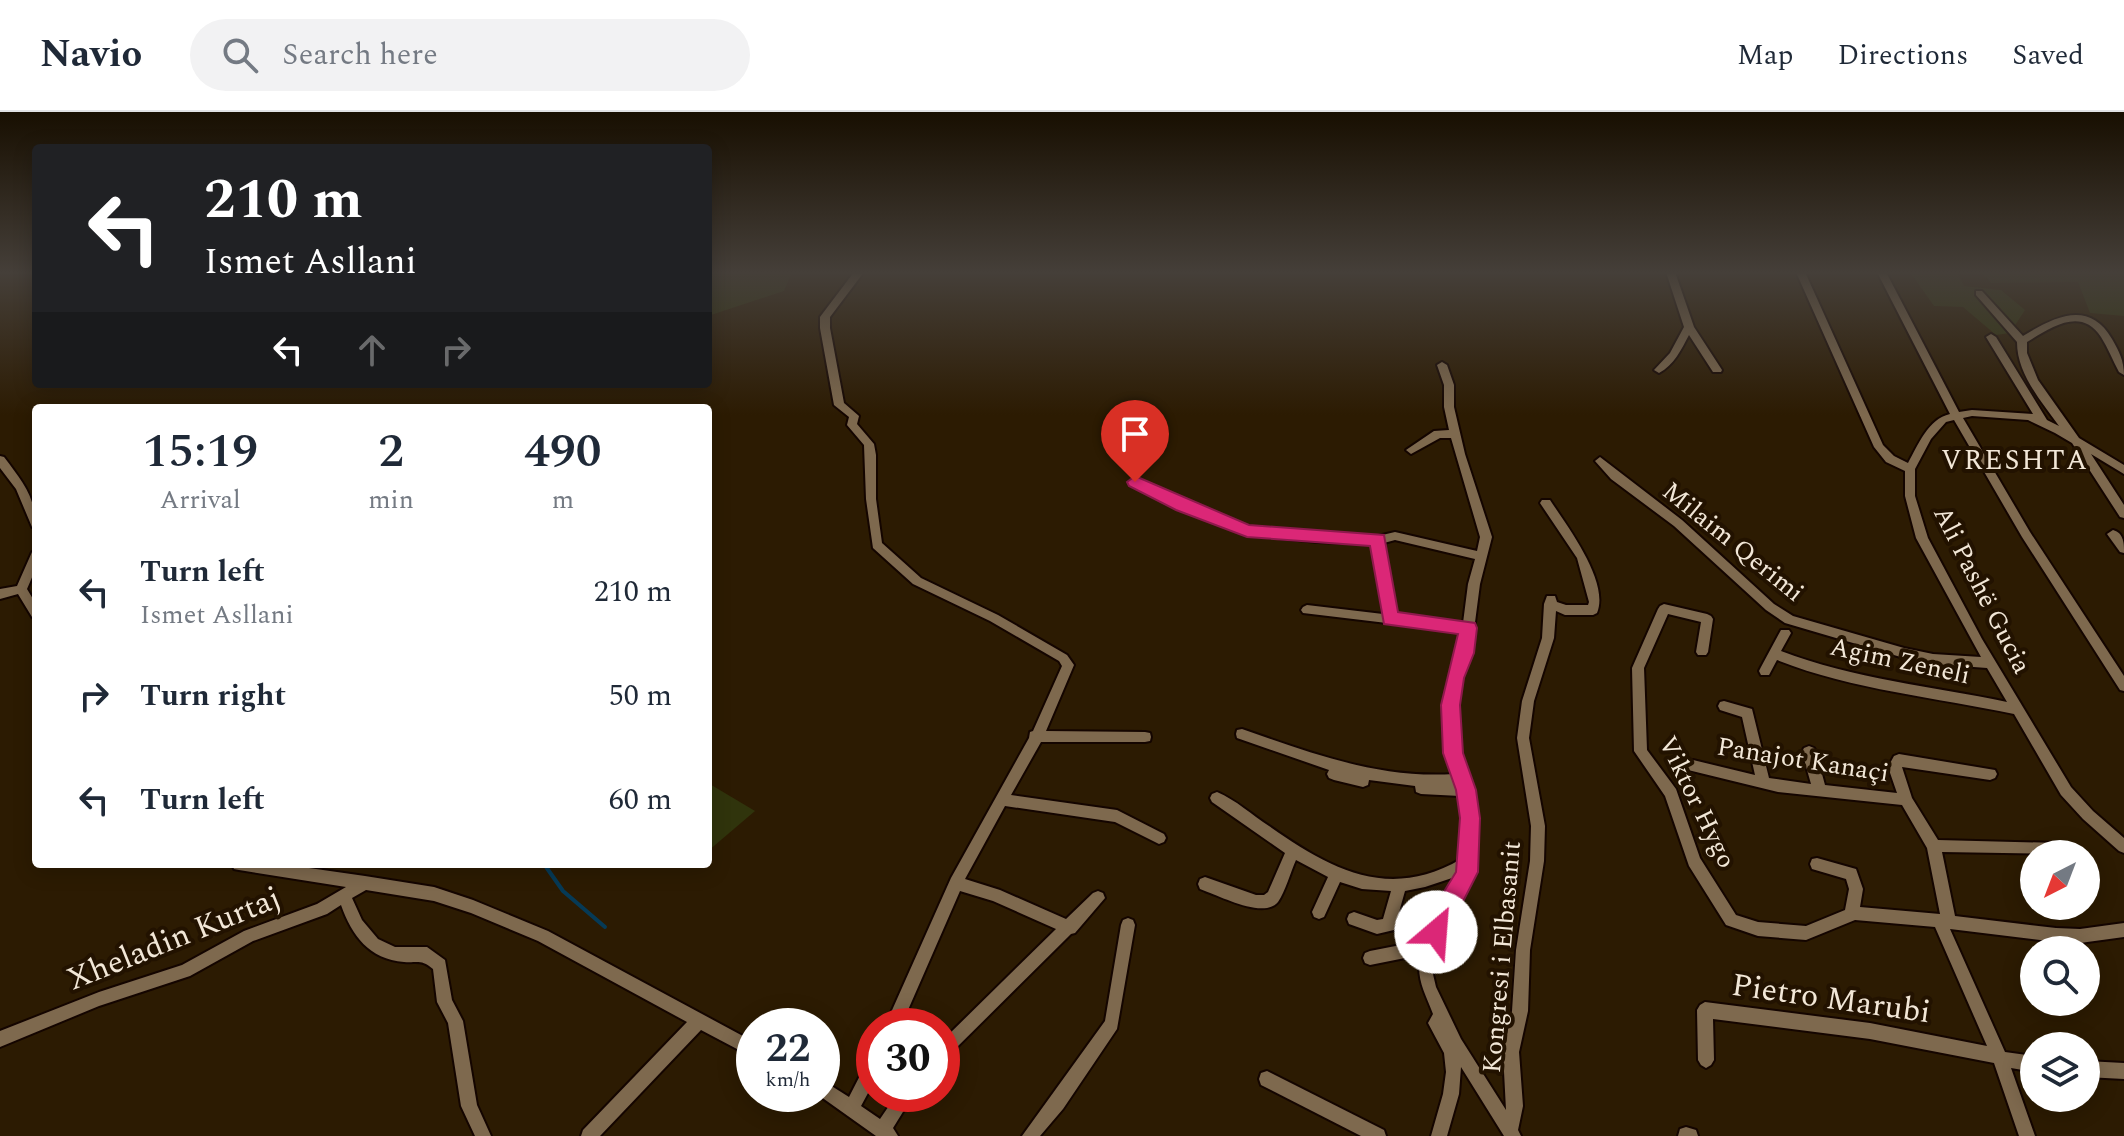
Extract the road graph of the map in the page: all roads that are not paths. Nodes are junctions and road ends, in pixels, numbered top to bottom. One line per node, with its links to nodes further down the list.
1 (825, 320): 48 (street)
2 (1687, 320): 8 (street)
3 (1822, 320): 22 (street)
4 (1905, 320): 15 (street)
5 (2003, 320): 10 (street)
6 (2058, 320): 10 (street)
7 (2086, 320): 14 (street)
8 (1689, 327): 12 (street); 13 (street)
9 (1991, 337): 16 (street)
10 (2022, 341): 18 (street)
11 (1442, 365): 17 (street)
12 (1659, 370)
13 (1717, 370)
14 (2124, 372)
15 (1953, 415): 16 (street); 22 (street); 44 (street)
16 (2042, 421): 18 (street)
17 (1456, 434): 19 (street); 31 (street)
18 (2077, 442): 23 (street); 27 (street)
19 (1411, 450)
20 (0, 460): 26 (street)
21 (1600, 461): 42 (street, Milaim Qerimi)
22 (1910, 469): 42 (street, Ali Pashë Gucia)
23 (2124, 470)
24 (1135, 482): 29 (street)
25 (1546, 503): 101 (street, Kongresi i Elbasanit)
26 (32, 514)
27 (2124, 514)
28 (2113, 534): 30 (street)
29 (1378, 540): 31 (street); 37 (street)
30 (2124, 549)
31 (1482, 557): 38 (street)
32 (32, 564): 33 (street)
33 (21, 589): 34 (street); 35 (street)
34 (0, 594)
35 (32, 607)
36 (1307, 610): 37 (street)
37 (1390, 619): 38 (street)
38 (1468, 628): 55 (street)
39 (1785, 633): 41 (street)
40 (1702, 652): 76 (street, Viktor Hygo)
41 (1775, 654): 43 (street); 46 (street, Agim Zeneli)
42 (1990, 663): 46 (street, Ali Pashë Gucia)
43 (1765, 671)
44 (2124, 686)
45 (1724, 706): 54 (street)
46 (2018, 710): 62 (street, Ali Pashë Gucia)
47 (1242, 734): 55 (street)
48 (1035, 736): 49 (street); 58 (street)
49 (1145, 737)
50 (1809, 752): 56 (street)
51 (1693, 766): 54 (street, Panajot Kanaçi)
52 (1334, 774): 55 (street)
53 (1990, 774): 59 (street)
54 (1763, 783): 56 (street, Panajot Kanaçi)
55 (1464, 784): 65 (street)
56 (1820, 792): 59 (street, Panajot Kanaçi)
57 (1217, 798): 64 (street)
58 (1001, 800): 60 (street); 70 (street)
59 (1906, 800): 61 (street)
60 (1159, 838)
61 (1934, 846): 63 (street); 78 (street)
62 (2124, 847)
63 (2020, 848)
64 (1294, 849): 68 (street); 72 (street)
65 (1467, 863): 71 (street); 82 (street)
66 (1817, 864): 76 (street)
67 (266, 868): 69 (street)
68 (1337, 873): 71 (street); 75 (street)
69 (365, 883): 73 (street, Xheladin Kurtaj); 86 (street)
70 (956, 883): 80 (street); 85 (street)
71 (1400, 883): 77 (street)
72 (1205, 884)
73 (344, 895): 88 (street, Xheladin Kurtaj); 103 (street)
74 (1098, 898): 80 (street)
75 (1319, 912)
76 (1852, 914): 78 (street, Viktor Hygo)
77 (1354, 919)
78 (1944, 921): 81 (street, Viktor Hygo); 90 (street)
79 (1128, 925): 104 (street)
80 (1070, 928): 87 (street)
81 (2124, 930)
82 (1431, 946): 83 (street); 84 (street)
83 (1370, 958)
84 (1439, 1007): 101 (street); 106 (street)
85 (901, 1008)
86 (700, 1020): 89 (street); 102 (street)
87 (960, 1035)
88 (0, 1039)
89 (736, 1040)
90 (1999, 1057): 91 (street, Pietro Marubi); 92 (street); 107 (street)
91 (1706, 1060)
92 (2020, 1061)
93 (2100, 1070): 94 (street)
94 (2124, 1071)
95 (1267, 1079): 105 (street)
96 (840, 1099): 98 (street)
97 (856, 1100): 98 (street)
98 (852, 1107): 100 (street)
99 (897, 1112): 100 (street)
100 (886, 1133)
101 (1512, 1134)
102 (592, 1135)
103 (483, 1136)
104 (1030, 1136)
105 (1378, 1136)
106 (1439, 1136)
107 (2027, 1136)

